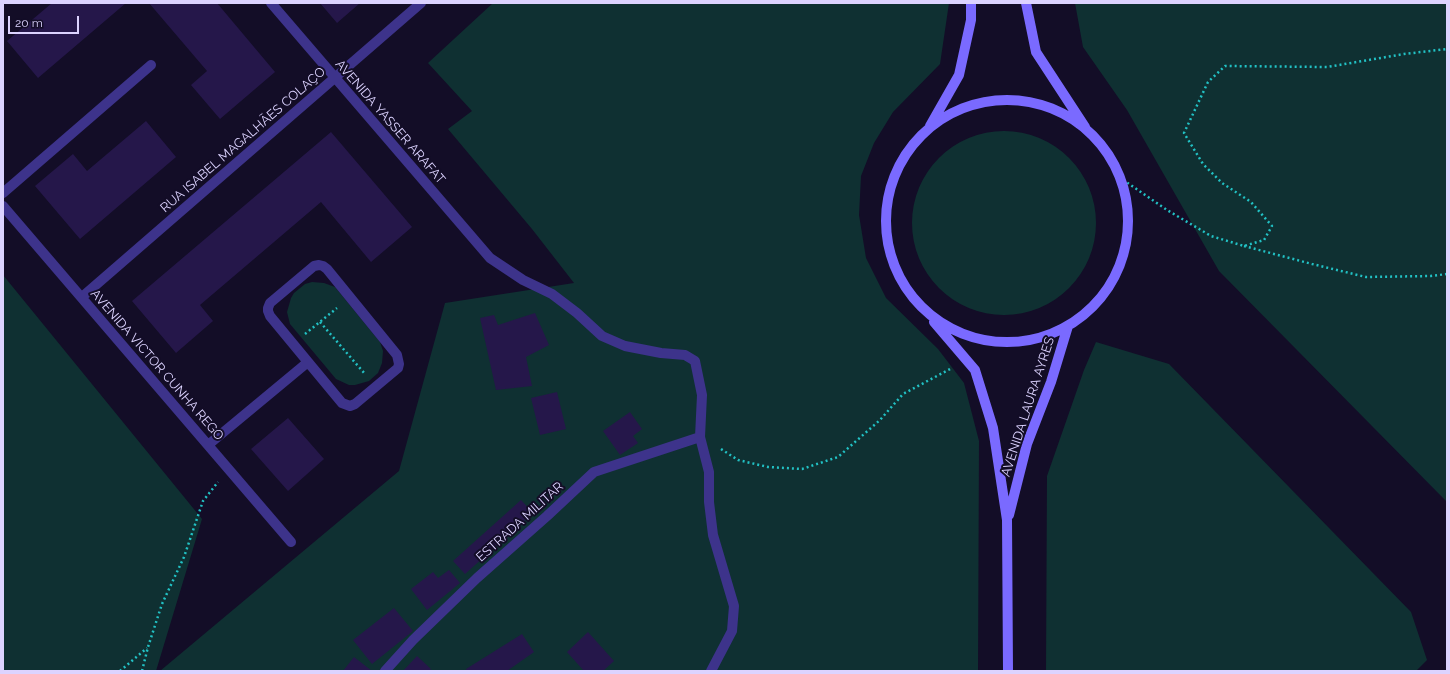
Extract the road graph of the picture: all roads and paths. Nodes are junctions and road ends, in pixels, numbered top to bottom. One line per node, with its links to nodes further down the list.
1 (272, 3): 7 (street, AVENIDA YASSER ARAFAT)
2 (421, 3): 7 (street, RUA ISABEL MAGALHÃES COLAÇO)
3 (971, 3): 8 (street)
4 (1026, 3): 9 (street)
5 (1447, 49): 13 (path)
6 (151, 65): 11 (street)
7 (334, 78): 15 (street, RUA ISABEL MAGALHÃES COLAÇO); 24 (street, AVENIDA YASSER ARAFAT)
8 (930, 126): 9 (street); 17 (street)
9 (1087, 130): 10 (street)
10 (1119, 177): 13 (path); 19 (street)
11 (3, 193)
12 (3, 206): 15 (street, AVENIDA VICTOR CUNHA REGO)
13 (1244, 246): 14 (path)
14 (1447, 274)
15 (82, 297): 25 (street, AVENIDA VICTOR CUNHA REGO)
16 (350, 298): 18 (path); 20 (street); 23 (street)
17 (920, 306): 19 (street); 21 (street, AVENIDA LAURA AYRES)
18 (320, 322): 20 (path); 23 (path)
19 (1068, 326): 27 (street, AVENIDA LAURA AYRES)
20 (293, 344): 22 (street)
21 (967, 359): 24 (path); 27 (street, AVENIDA LAURA AYRES)
22 (308, 362): 23 (street); 25 (street)
23 (375, 387)
24 (701, 441): 32 (street, ESTRADA MILITAR); 33 (street, AVENIDA YASSER ARAFAT)
25 (208, 445): 26 (street, AVENIDA VICTOR CUNHA REGO)
26 (229, 469): 28 (street, AVENIDA VICTOR CUNHA REGO); 29 (path)
27 (1007, 520): 34 (street, AVENIDA LAURA AYRES)
28 (291, 542)
29 (148, 647): 30 (path); 31 (path)
30 (120, 671)
31 (142, 671)
32 (385, 671)
33 (711, 671)
34 (1008, 671)

